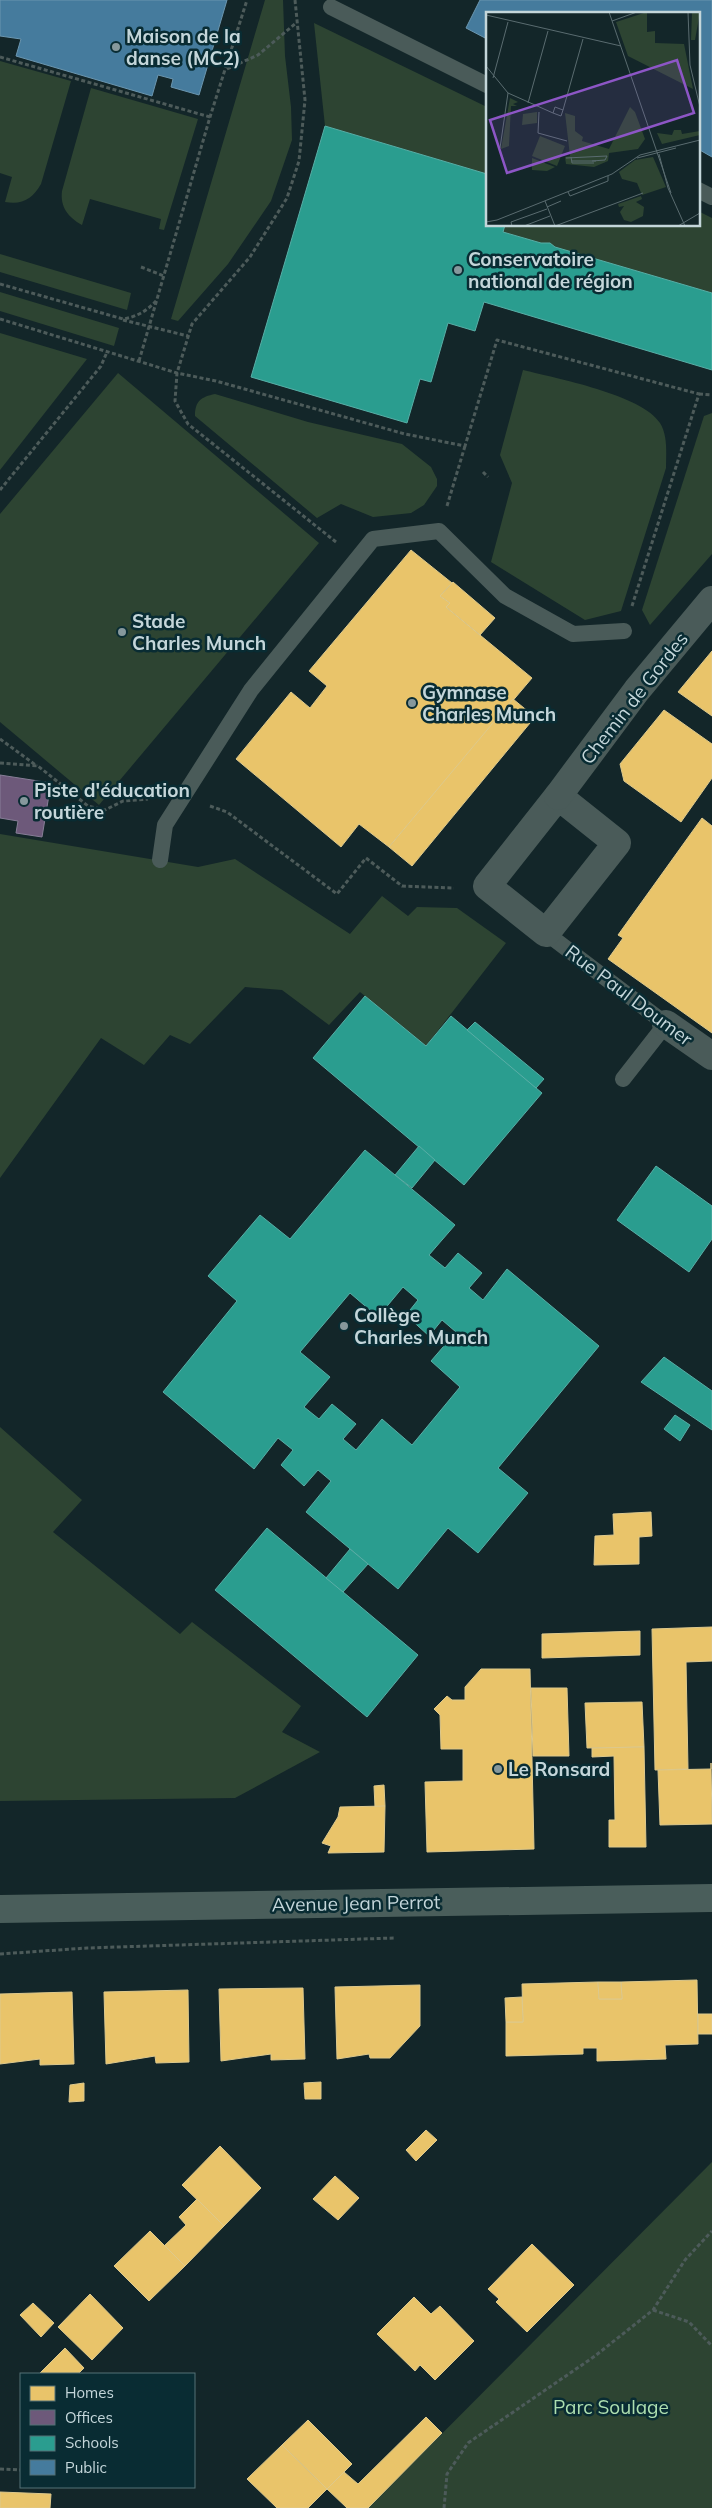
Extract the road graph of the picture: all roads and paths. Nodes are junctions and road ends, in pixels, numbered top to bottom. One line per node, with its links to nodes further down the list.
1 (247, 0): 6 (path)
2 (295, 0): 4 (path)
3 (332, 7): 7 (lane)
4 (296, 22): 6 (path); 18 (path)
5 (0, 57): 8 (path)
6 (227, 69): 8 (path)
7 (486, 84)
8 (210, 117): 12 (path)
9 (700, 191): 10 (lane)
10 (712, 197)
11 (141, 267): 12 (path)
12 (164, 276): 14 (path)
13 (0, 284): 16 (path)
14 (156, 301): 16 (path); 17 (path)
15 (0, 319): 19 (path)
16 (123, 320): 17 (path)
17 (148, 327): 18 (path); 20 (path)
18 (188, 336): 21 (path)
19 (107, 352): 20 (path); 27 (path)
20 (139, 361): 21 (path)
21 (178, 373): 24 (path); 29 (path)
22 (699, 394): 23 (path); 24 (path); 31 (path)
23 (712, 395)
24 (465, 446): 28 (path)
25 (483, 472): 26 (path)
26 (488, 477)
27 (0, 490)
28 (451, 490)
29 (358, 559): 31 (lane); 35 (lane)
30 (712, 600): 36 (street, Chemin de Gordes)
31 (624, 631)
32 (0, 739): 34 (path)
33 (0, 763): 34 (path)
34 (38, 766): 35 (path)
35 (183, 796): 37 (lane); 38 (path)
36 (558, 796): 38 (street, Chemin de Gordes); 39 (street)
37 (160, 860)
38 (487, 886): 39 (street)
39 (546, 933): 40 (lane, Rue Paul Doumer)
40 (666, 1024): 41 (street, Rue Paul Doumer); 42 (lane)
41 (712, 1056)
42 (623, 1079)
43 (712, 1898): 44 (main road, Avenue Jean Perrot)
44 (0, 1909)
45 (400, 1938): 46 (path)
46 (0, 1954)
47 (712, 2231): 48 (path)
48 (653, 2310): 49 (path); 52 (path)
49 (712, 2346)
50 (0, 2469): 51 (path)
51 (20, 2470)
52 (444, 2508)

